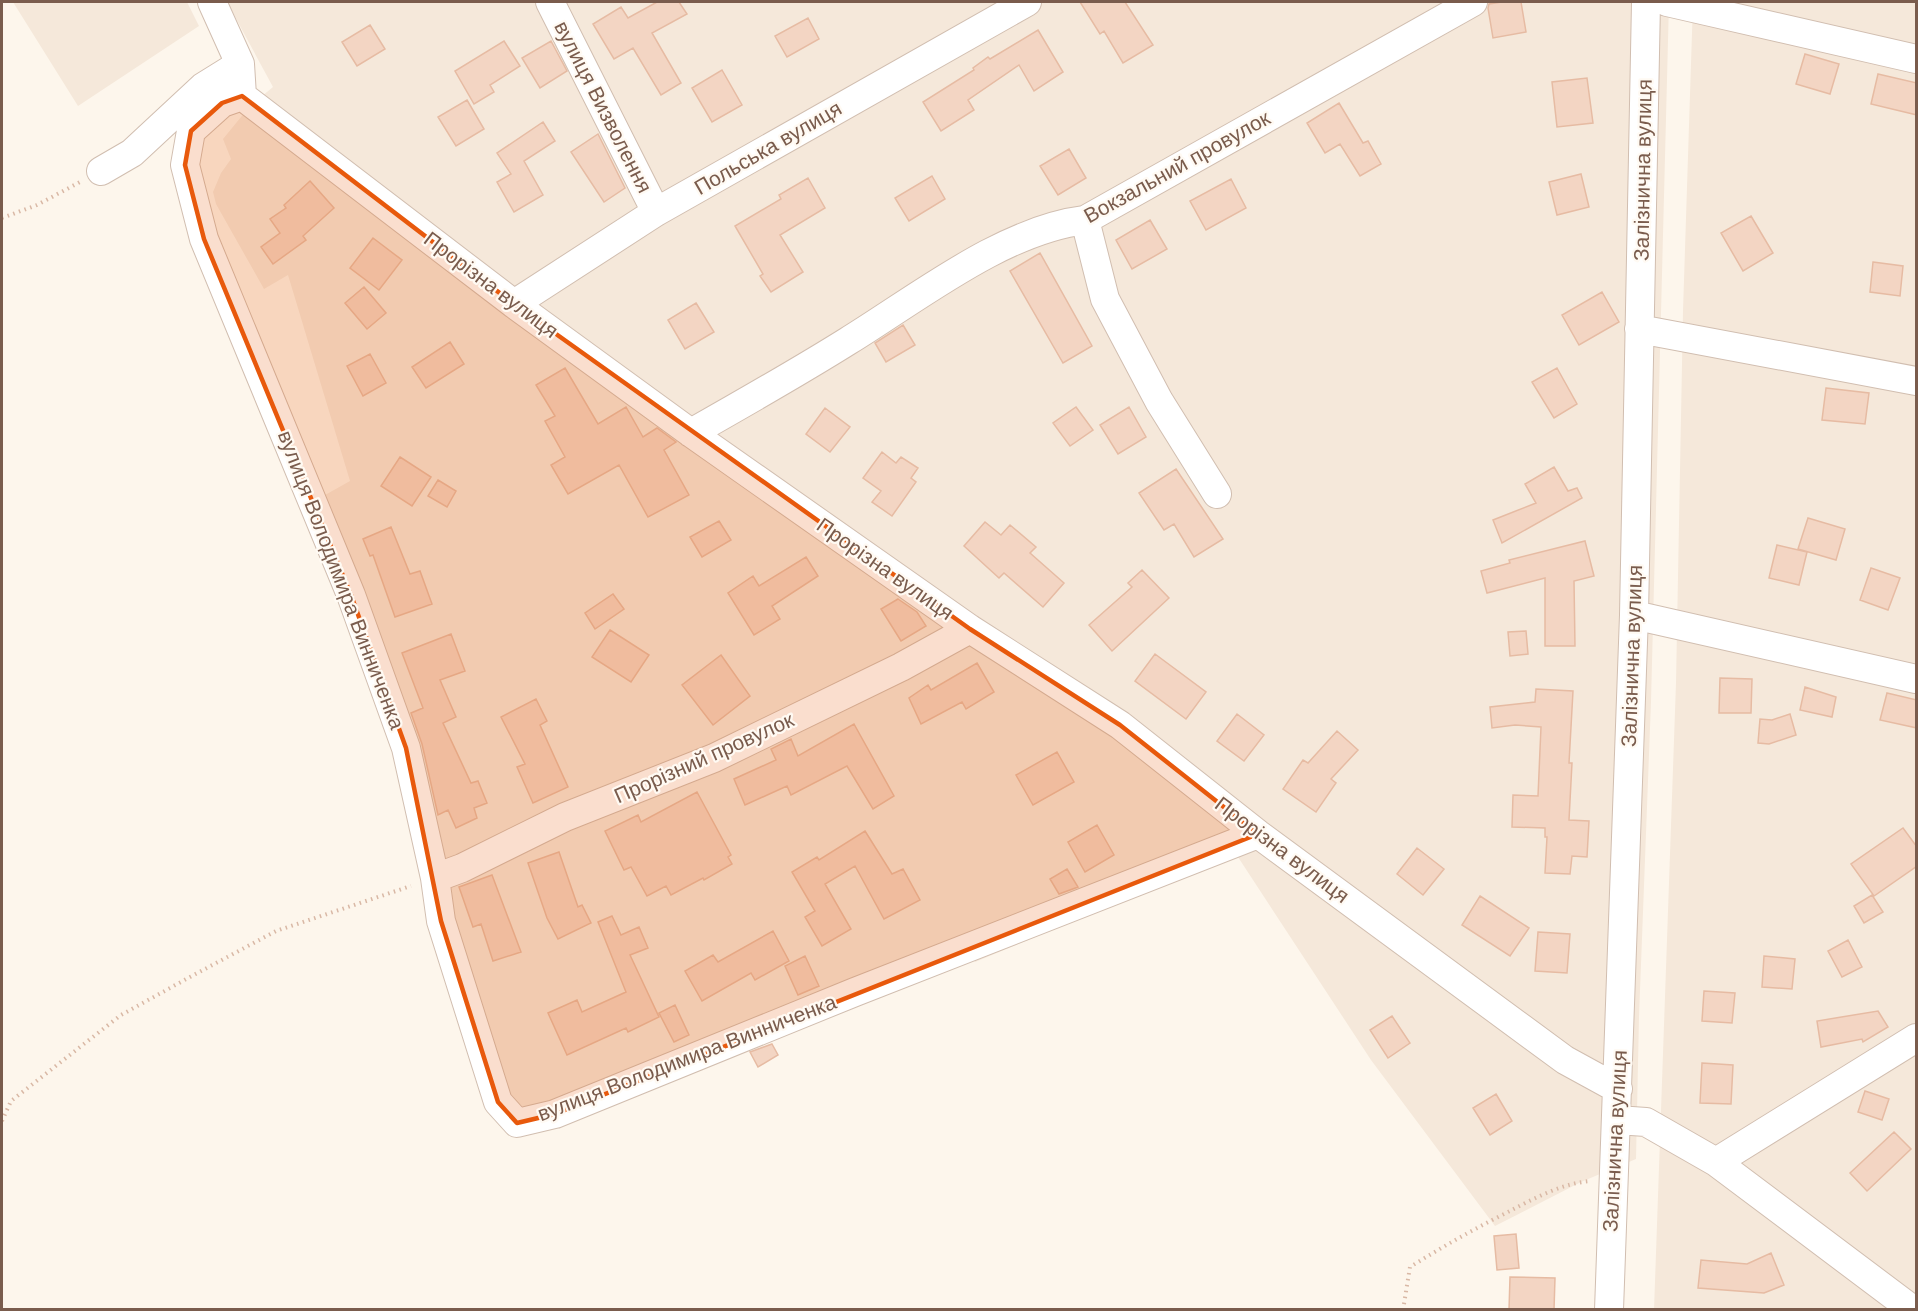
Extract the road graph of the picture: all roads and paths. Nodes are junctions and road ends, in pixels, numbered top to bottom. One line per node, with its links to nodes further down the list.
1 (212, 2): 8 (street)
2 (550, 2): 11 (street, вулиця Визволення)
3 (1027, 2): 11 (street, Польська вулиця)
4 (1473, 2): 13 (street, Вокзальний провулок)
5 (1646, 2): 15 (street, Залізнична вулиця)
6 (1667, 2): 7 (street)
7 (1917, 59)
8 (240, 64): 9 (street); 10 (street)
9 (242, 96): 14 (street, Прорізна вулиця); 23 (street, вулиця Володимира Винниченка)
10 (101, 171): 12 (path)
11 (656, 212): 14 (street, Польська вулиця)
12 (2, 218)
13 (1085, 220): 17 (street, Вокзальний провулок); 18 (street)
14 (514, 304): 17 (street, Прорізна вулиця)
15 (1639, 329): 16 (street); 19 (street, Залізнична вулиця)
16 (1917, 381)
17 (691, 434): 20 (street, Прорізна вулиця)
18 (1217, 494)
19 (1634, 615): 21 (street); 25 (street, Залізнична вулиця)
20 (970, 629): 22 (street, Прорізна вулиця); 23 (street, Прорізний провулок)
21 (1917, 679)
22 (1258, 834): 23 (street, вулиця Володимира Винниченка); 25 (street, Прорізна вулиця)
23 (435, 878): 27 (path)
24 (1917, 1038): 28 (street)
25 (1618, 1089): 26 (street, Залізнична вулиця)
26 (1617, 1120): 28 (street); 29 (street, Залізнична вулиця)
27 (2, 1121)
28 (1716, 1162): 32 (street)
29 (1612, 1180): 30 (path); 31 (street, Залізнична вулиця)
30 (1403, 1310)
31 (1609, 1310)
32 (1913, 1310)

